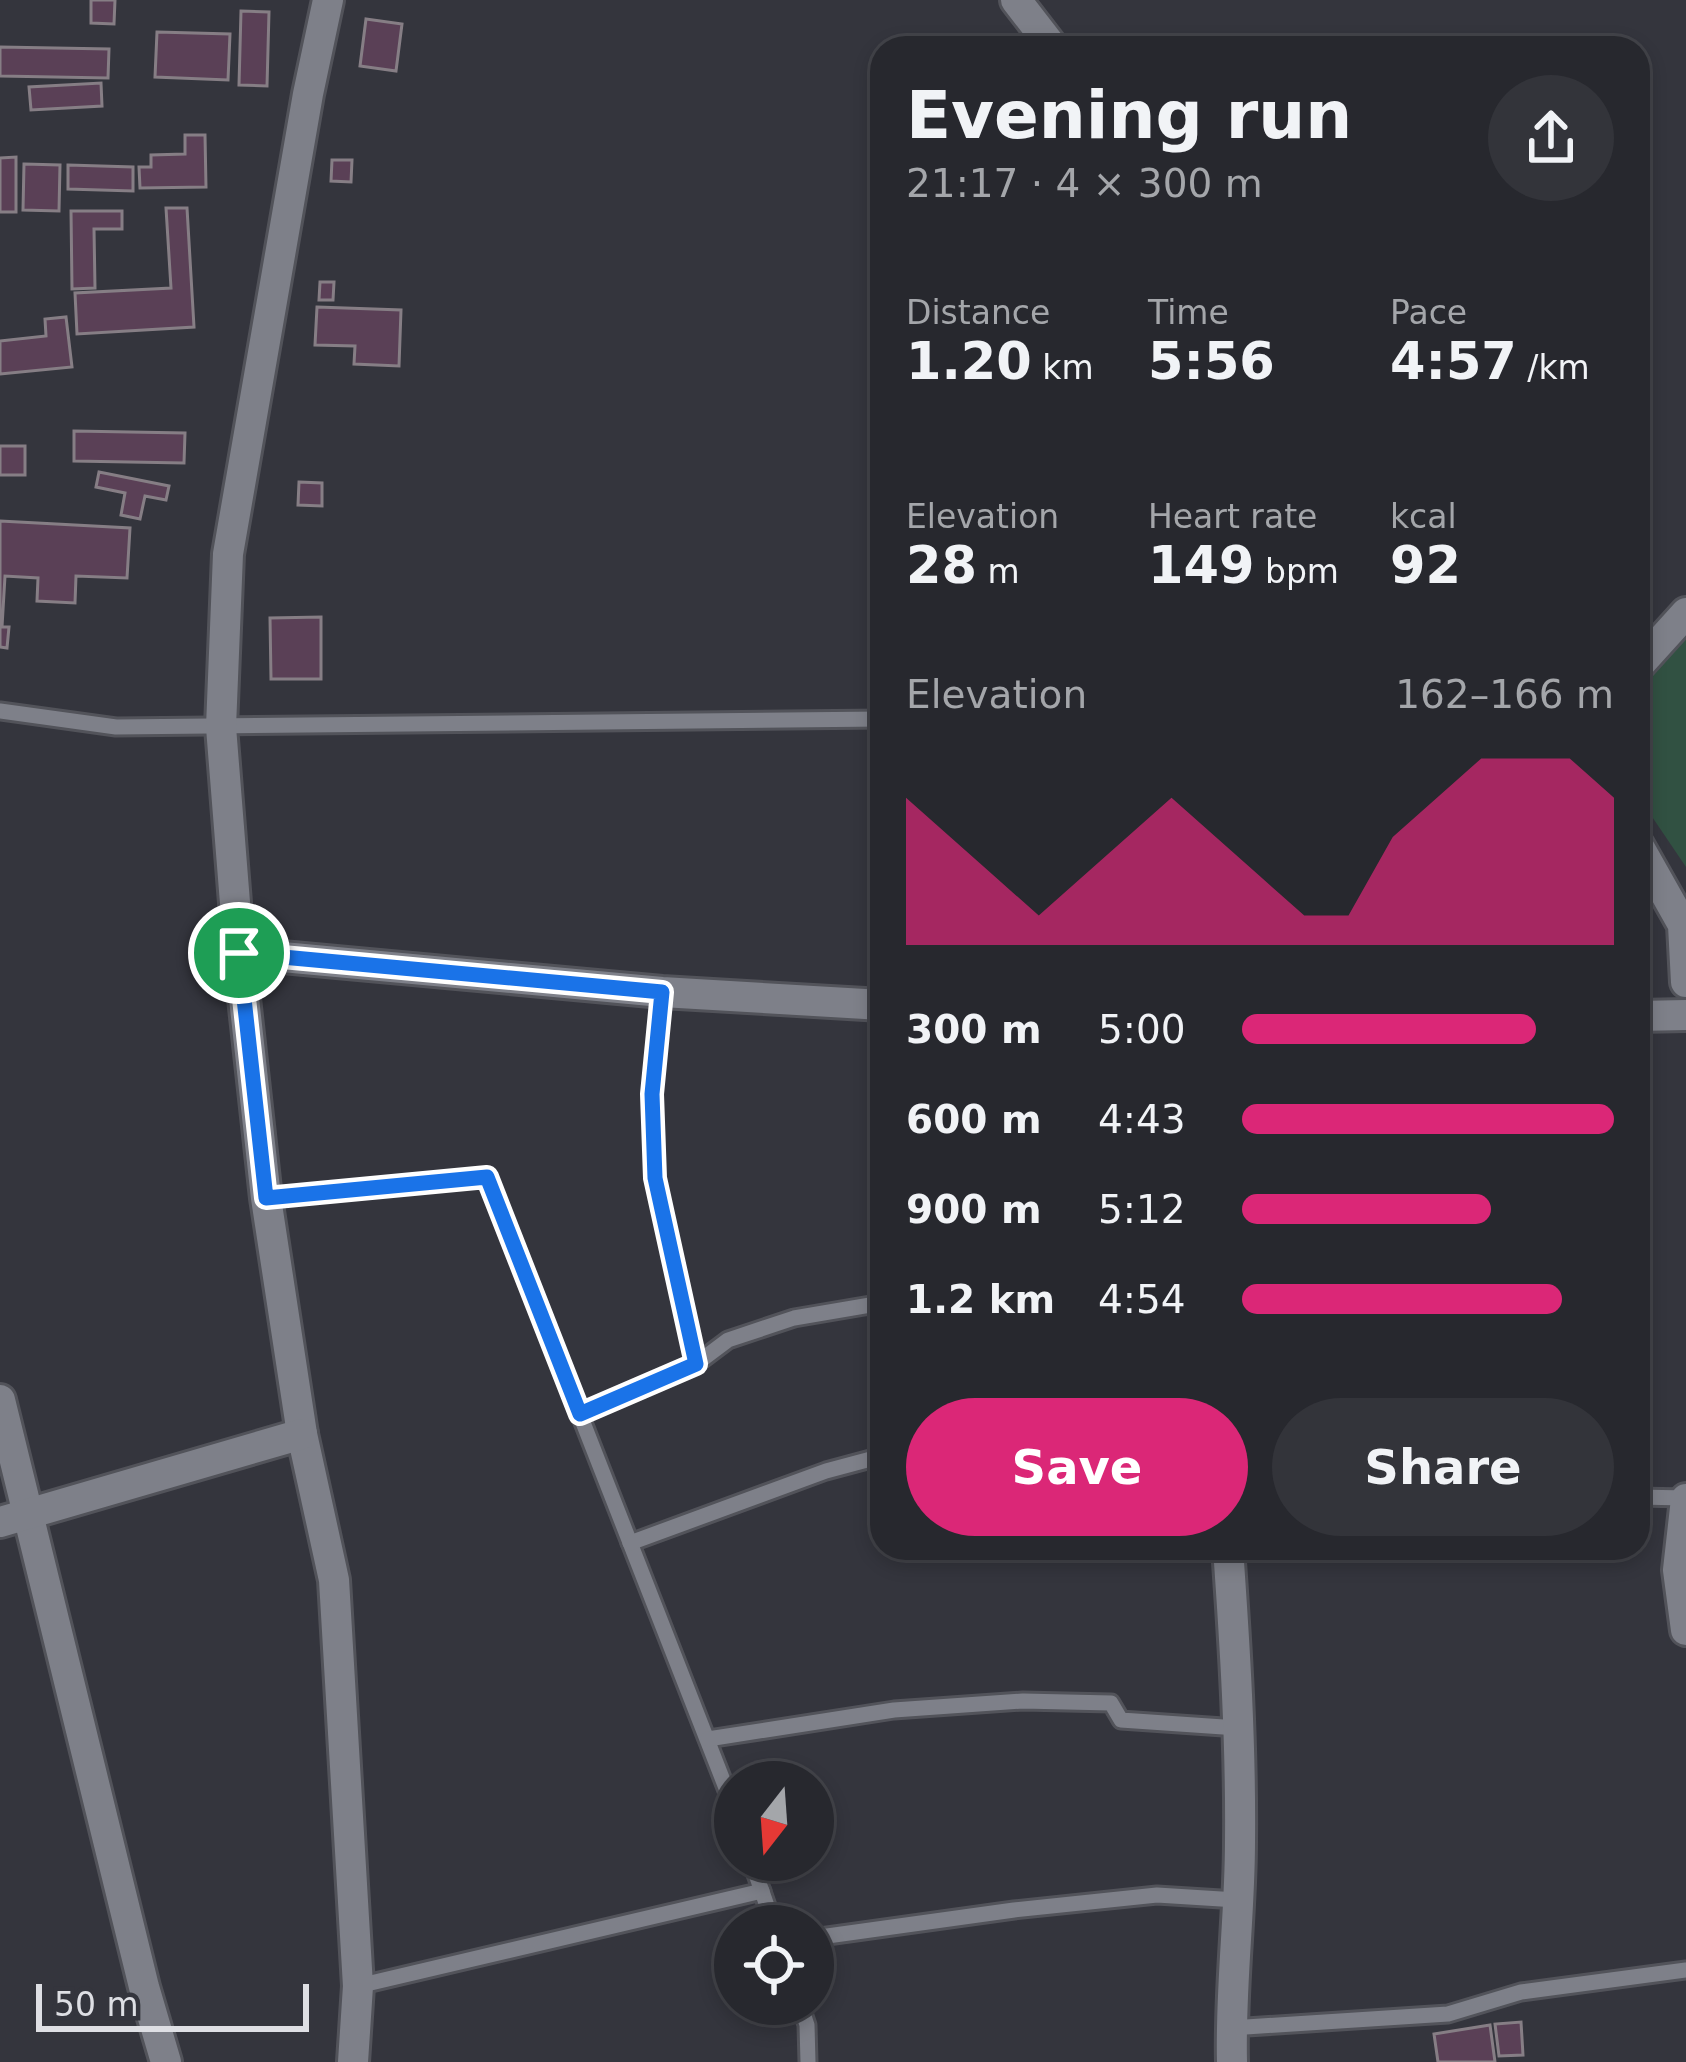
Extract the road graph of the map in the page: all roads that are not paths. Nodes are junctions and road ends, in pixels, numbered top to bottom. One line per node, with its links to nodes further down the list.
1 (328, 0): 8 (street)
2 (1016, 0): 3 (street)
3 (1044, 36)
4 (1686, 614): 5 (street)
5 (1650, 653)
6 (0, 711): 8 (lane)
7 (870, 719): 8 (lane)
8 (220, 727): 10 (street)
9 (1650, 867): 11 (street)
10 (239, 953): 12 (street); 16 (street)
11 (1686, 982)
12 (662, 992): 13 (street); 18 (lane)
13 (870, 1004)
14 (1686, 1015): 15 (street)
15 (1650, 1016)
16 (266, 1198): 20 (lane); 21 (street)
17 (870, 1305): 18 (lane)
18 (696, 1364): 20 (lane)
19 (0, 1400): 25 (street)
20 (580, 1414): 26 (lane)
21 (302, 1434): 25 (street); 38 (street)
22 (870, 1459): 26 (lane)
23 (1650, 1497): 24 (lane)
24 (1686, 1498): 28 (street)
25 (15, 1518): 41 (street)
26 (630, 1543): 30 (lane)
27 (1233, 1560): 29 (street)
28 (1685, 1620)
29 (1238, 1728): 30 (lane); 34 (street)
30 (709, 1739): 31 (lane)
31 (717, 1761)
32 (759, 1881): 33 (lane)
33 (762, 1891): 35 (lane); 38 (lane)
34 (1238, 1900): 36 (lane); 40 (street)
35 (767, 1905)
36 (834, 1936)
37 (1686, 1970): 40 (lane)
38 (358, 1986): 42 (street)
39 (807, 2025): 43 (lane)
40 (1231, 2028): 44 (street)
41 (166, 2062)
42 (353, 2062)
43 (808, 2062)
44 (1232, 2062)

